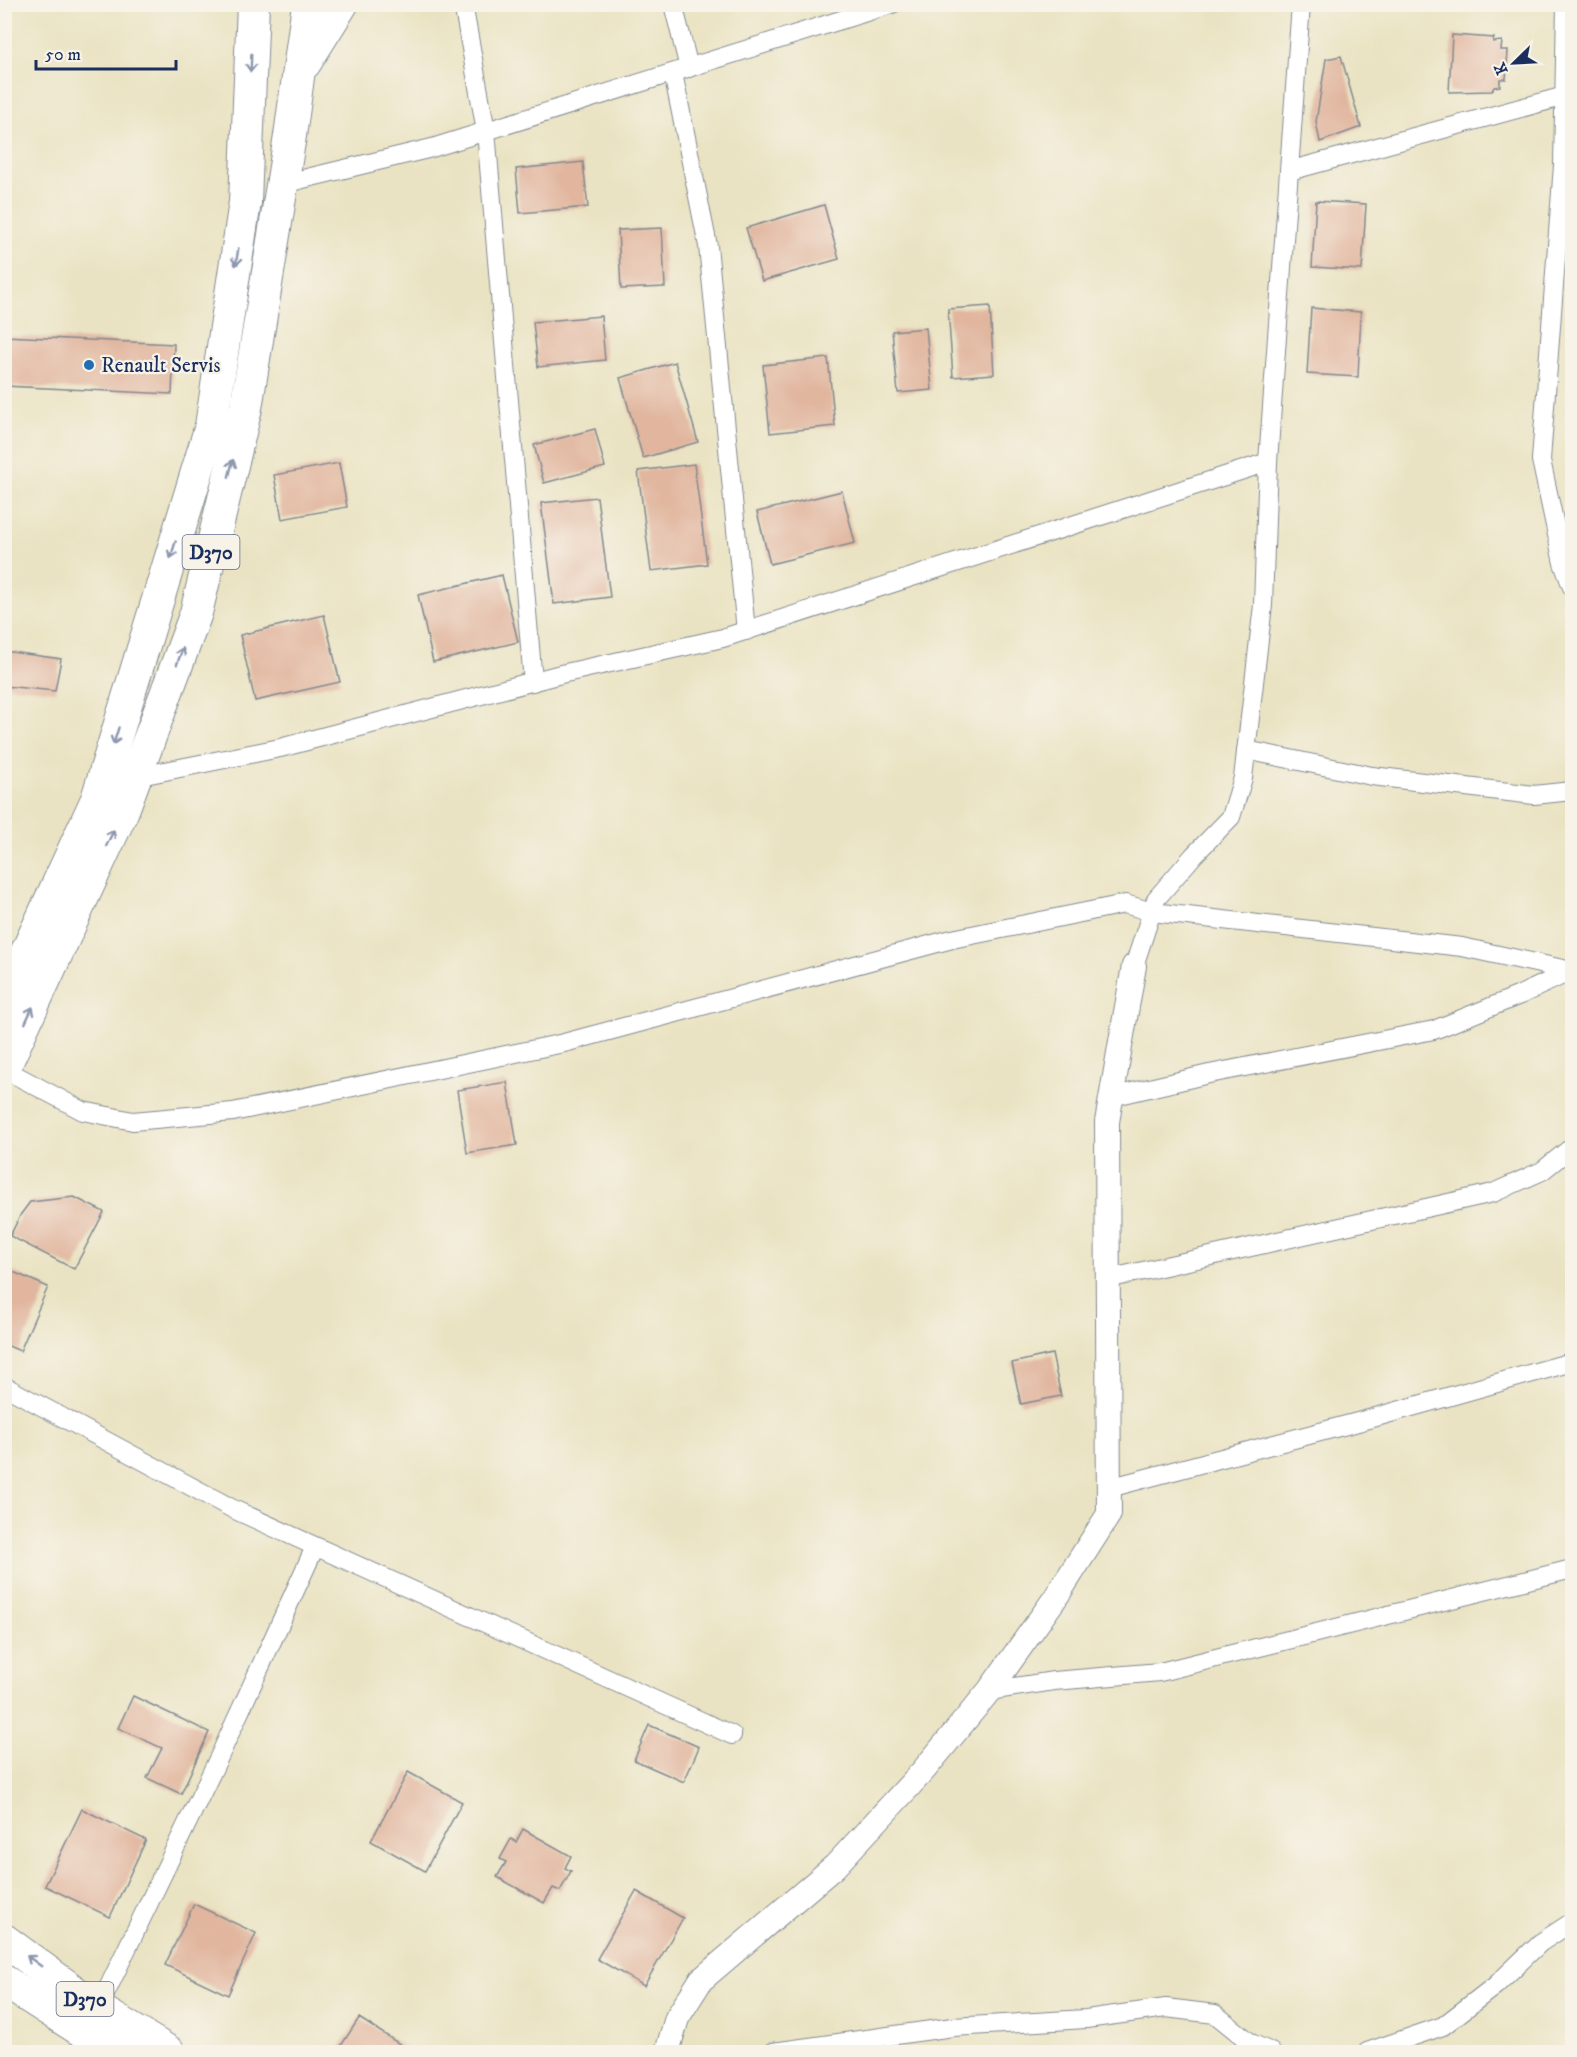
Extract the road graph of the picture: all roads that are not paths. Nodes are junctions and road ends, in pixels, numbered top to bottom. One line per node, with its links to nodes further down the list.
1 (253, 4): 25 (highway, D370, one-way to 25)
2 (308, 4): 10 (highway, D370)
3 (342, 4): 10 (highway, D370)
4 (463, 4): 12 (street)
5 (673, 4): 9 (street)
6 (892, 4): 9 (street)
7 (1301, 4): 13 (street)
8 (1566, 4): 11 (street)
9 (681, 70): 12 (street); 17 (street)
10 (298, 74): 14 (highway, D370)
11 (1565, 96): 13 (street); 16 (street)
12 (486, 131): 14 (street); 18 (street)
13 (1289, 171): 15 (street)
14 (282, 184): 20 (highway, D370, one-way to 14)
15 (1268, 462): 17 (street); 19 (street)
16 (1572, 587)
17 (746, 631): 18 (street)
18 (533, 681): 20 (street)
19 (1246, 750): 21 (street); 22 (street)
20 (135, 777): 26 (highway, D370, one-way to 20)
21 (1572, 791)
22 (1152, 912): 23 (street); 24 (street); 26 (street)
23 (1134, 966): 27 (street)
24 (1572, 971): 27 (street)
25 (4, 1001)
26 (4, 1069)
27 (1111, 1097): 30 (street)
28 (1572, 1147): 29 (street)
29 (1564, 1164): 30 (street)
30 (1107, 1279): 33 (street)
31 (1572, 1362): 33 (street)
32 (4, 1386): 34 (street)
33 (1109, 1488): 36 (street)
34 (315, 1547): 37 (street); 41 (street)
35 (1572, 1569): 36 (street)
36 (989, 1690): 44 (street)
37 (732, 1735)
38 (1572, 1922): 47 (street)
39 (4, 1940): 41 (highway, D370, one-way to 39)
40 (4, 1981): 42 (highway, D370)
41 (98, 2009): 43 (highway, D370)
42 (115, 2052)
43 (169, 2052)
44 (667, 2052)
45 (773, 2052): 46 (street)
46 (1271, 2052)
47 (1367, 2052)

